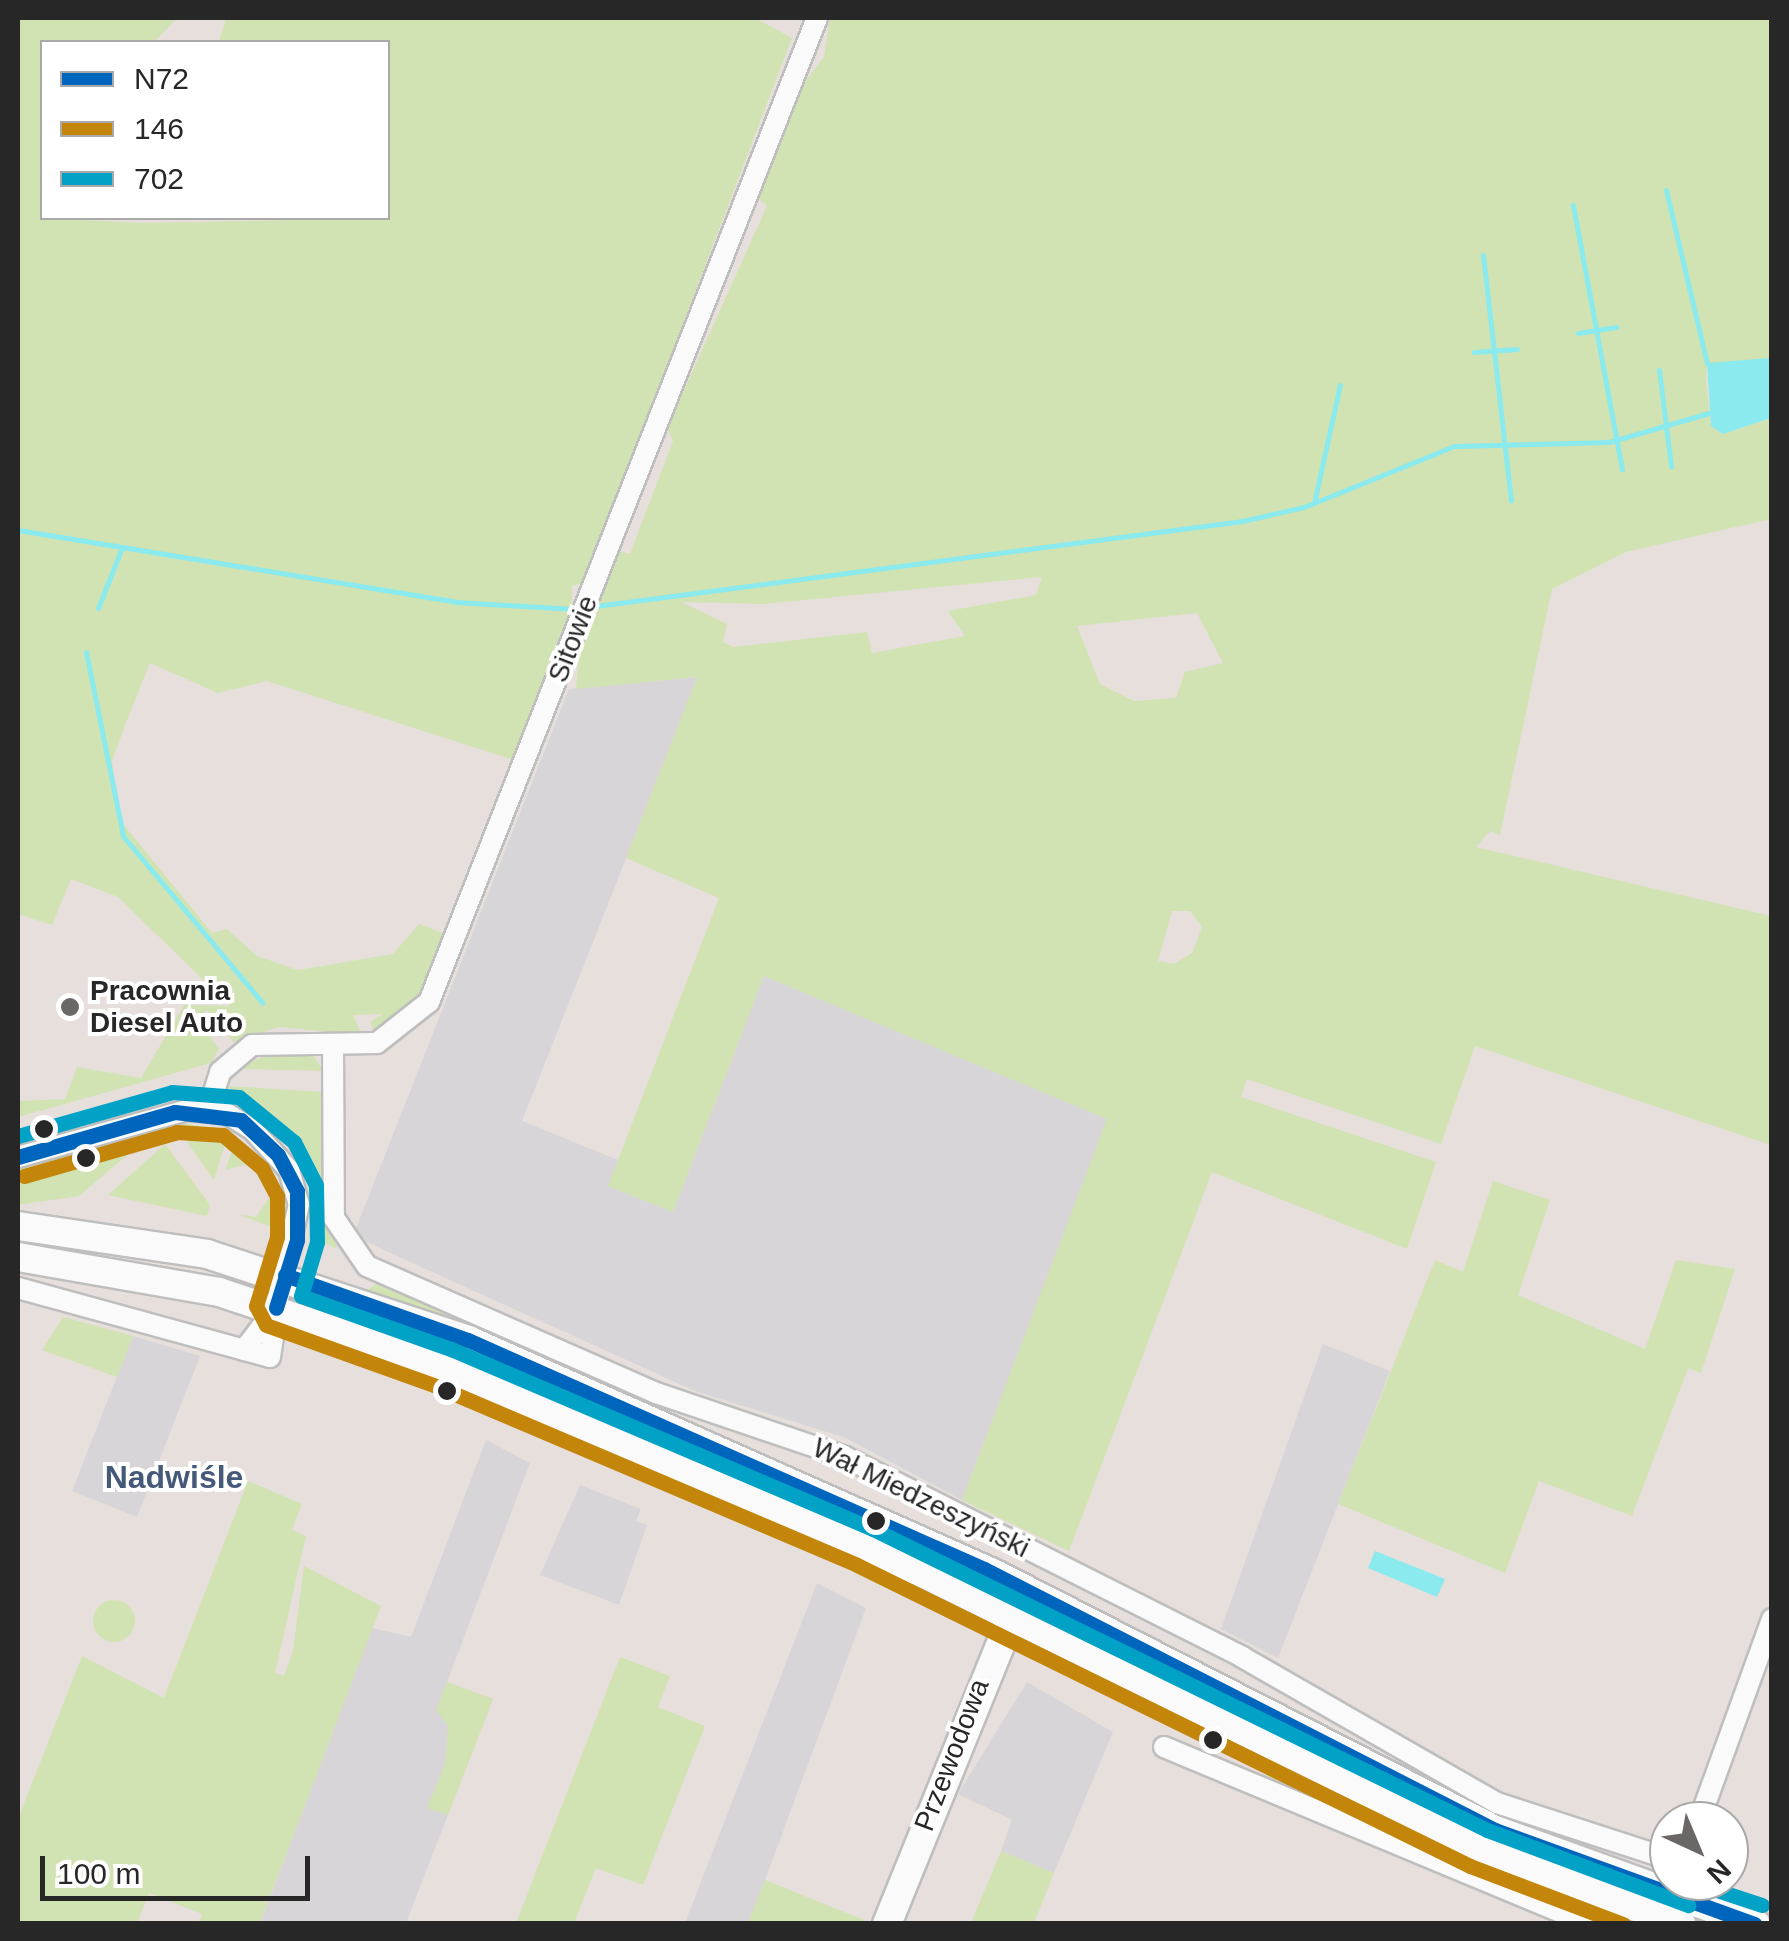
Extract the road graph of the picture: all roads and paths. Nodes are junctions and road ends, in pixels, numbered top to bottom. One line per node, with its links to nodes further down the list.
1 (817, 18): 2 (street, Sitowie)
2 (333, 1046): 3 (street, Sitowie); 16 (street, Wał Miedzeszyński)
3 (208, 1110): 4 (street); 7 (street)
4 (18, 1156)
5 (18, 1226): 7 (main road, Wał Miedzeszyński)
6 (18, 1257): 9 (main road)
7 (285, 1275): 9 (street); 11 (main road, Wał Miedzeszyński)
8 (18, 1288): 10 (street)
9 (276, 1308): 10 (street); 10 (street); 13 (main road)
10 (244, 1350)
11 (1024, 1589): 13 (main road, Przewodowa); 20 (main road, Wał Miedzeszyński)
12 (1772, 1618): 15 (street)
13 (1009, 1619): 17 (main road, Przewodowa); 19 (main road)
14 (1164, 1747): 18 (street)
15 (1706, 1801)
16 (1649, 1852)
17 (887, 1924)
18 (1589, 1924)
19 (1681, 1924)
20 (1756, 1924)

